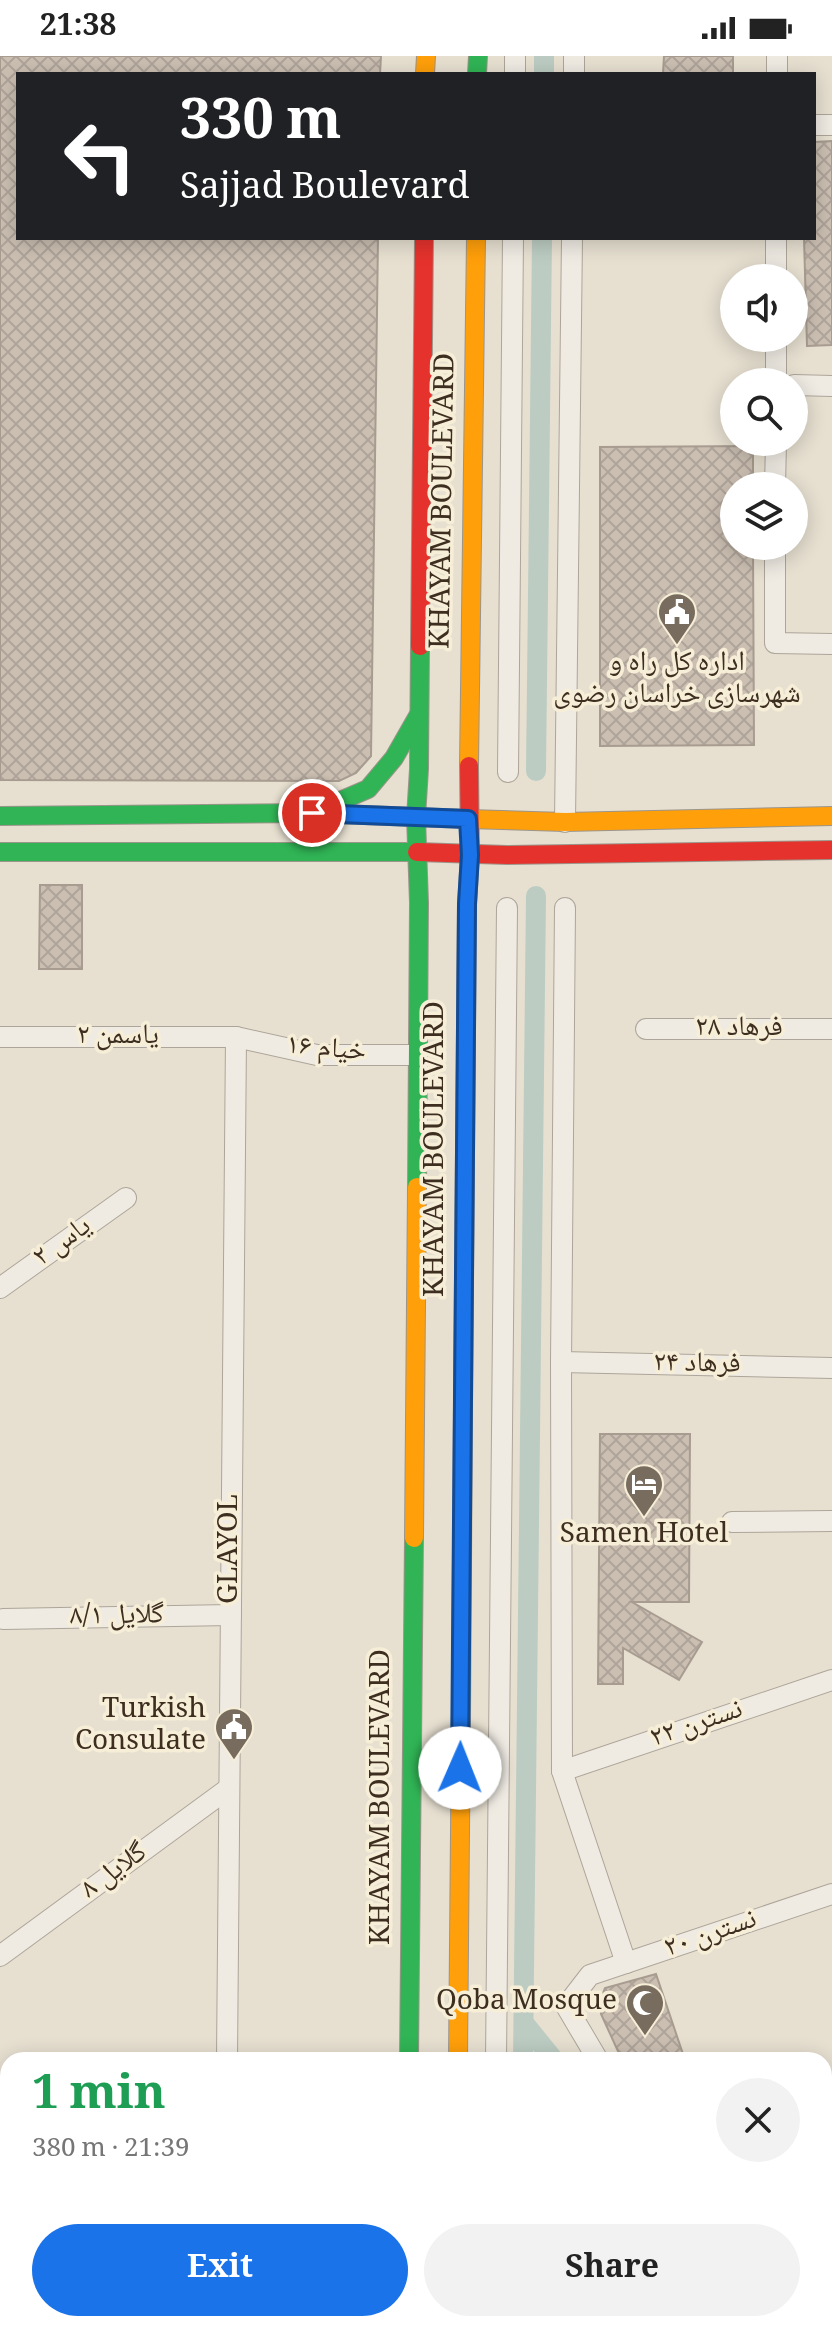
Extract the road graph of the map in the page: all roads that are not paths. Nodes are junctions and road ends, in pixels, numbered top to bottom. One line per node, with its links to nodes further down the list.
1 (424, 240): 11 (main road, KHAYAM BOULEVARD)
2 (476, 240): 17 (main road, KHAYAM BOULEVARD)
3 (513, 240): 12 (street)
4 (572, 240): 18 (street)
5 (776, 240): 6 (street)
6 (776, 264)
7 (808, 385): 8 (street)
8 (832, 386)
9 (775, 560): 10 (street)
10 (832, 644)
11 (420, 713): 13 (main road); 16 (main road, KHAYAM BOULEVARD)
12 (508, 772)
13 (312, 813): 14 (main road); 16 (main road)
14 (0, 816)
15 (832, 816): 18 (main road)
16 (416, 817): 17 (main road); 21 (main road, KHAYAM BOULEVARD)
17 (468, 819): 18 (main road); 22 (main road, KHAYAM BOULEVARD)
18 (565, 822)
19 (832, 850): 22 (main road)
20 (0, 852): 21 (main road)
21 (417, 852): 22 (main road); 29 (main road, KHAYAM BOULEVARD)
22 (470, 855): 37 (main road, KHAYAM BOULEVARD)
23 (507, 908): 49 (street)
24 (565, 908): 32 (street)
25 (646, 1029): 26 (street, فرهاد ۲۸)
26 (832, 1029)
27 (0, 1037): 28 (street, یاسمن ۲)
28 (236, 1037): 29 (street, خیام ۱۶); 38 (street, GLAYOL)
29 (417, 1055): 34 (main road, KHAYAM BOULEVARD)
30 (126, 1198): 31 (street, یاس ۲)
31 (0, 1288)
32 (561, 1362): 33 (street, فرهاد ۲۴); 41 (street)
33 (832, 1368)
34 (413, 1520): 37 (main road); 47 (main road, KHAYAM BOULEVARD)
35 (832, 1521): 36 (street)
36 (732, 1522)
37 (462, 1523): 48 (main road, KHAYAM BOULEVARD)
38 (231, 1615): 39 (street, گلایل ۸/۱); 42 (street, GLAYOL)
39 (1, 1619)
40 (832, 1680): 41 (street, نسترن ۲۲)
41 (562, 1771): 45 (street)
42 (229, 1788): 44 (street, گلایل ۸); 46 (street, GLAYOL)
43 (832, 1894): 45 (street, نسترن ۲۰)
44 (0, 1956)
45 (626, 1963): 50 (street, نسترن ۲۰)
46 (227, 2052)
47 (409, 2052)
48 (458, 2052)
49 (496, 2052)
50 (593, 2052)

